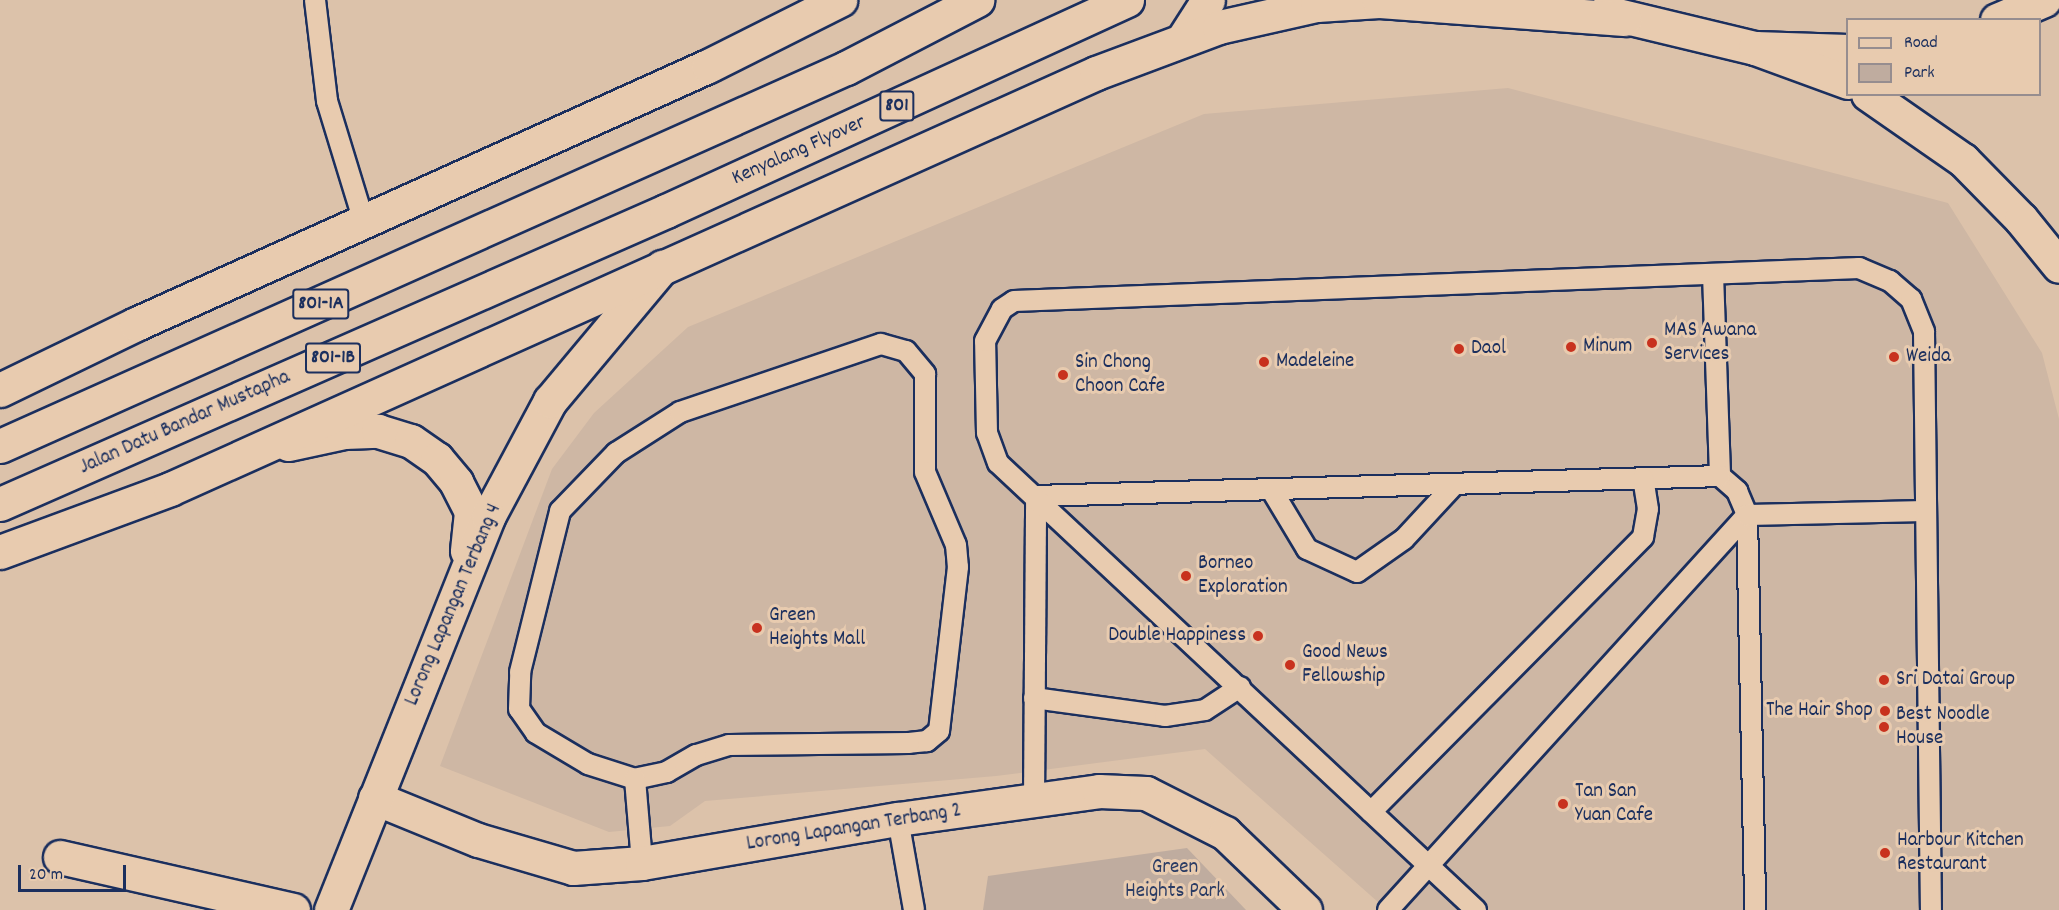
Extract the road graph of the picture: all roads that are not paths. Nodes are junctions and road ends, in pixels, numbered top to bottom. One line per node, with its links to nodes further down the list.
1 (315, 0): 16 (lane)
2 (840, 0): 16 (main road)
3 (977, 0): 21 (main road, 801-1A)
4 (1127, 0): 15 (main road, Kenyalang Flyover / 801)
5 (1208, 0): 10 (main road)
6 (1568, 0): 9 (main road)
7 (2044, 0): 8 (main road)
8 (2002, 18)
9 (1624, 19): 10 (main road); 11 (main road)
10 (1183, 39): 18 (main road)
11 (1755, 48): 12 (main road); 13 (main road)
12 (1846, 51)
13 (1846, 81)
14 (1871, 96): 17 (main road)
15 (666, 211): 28 (main road, Jalan Datu Bandar Mustapha / 801-1B)
16 (364, 222): 20 (main road)
17 (2059, 266)
18 (662, 267): 22 (main road); 32 (main road, Lorong Lapangan Terbang 4)
19 (1713, 274): 23 (lane); 27 (lane); 29 (lane)
20 (0, 390)
21 (0, 446)
22 (258, 451): 31 (main road); 32 (main road)
23 (1720, 476): 24 (lane); 30 (lane)
24 (1643, 478): 25 (lane); 38 (lane)
25 (1455, 484): 26 (lane); 26 (lane)
26 (1271, 489): 27 (lane)
27 (1036, 496): 33 (lane); 34 (lane)
28 (0, 504)
29 (1926, 511): 30 (lane); 50 (lane)
30 (1747, 515): 42 (lane); 49 (lane)
31 (0, 552)
32 (465, 568): 36 (main road, Lorong Lapangan Terbang 4)
33 (1240, 687): 34 (lane); 38 (lane)
34 (1034, 698): 37 (lane)
35 (635, 780): 35 (lane); 41 (lane)
36 (375, 798): 41 (main road, Lorong Lapangan Terbang 2); 44 (main road, Lorong Lapangan Terbang 4)
37 (1034, 801): 39 (main road, Lorong Lapangan Terbang 2); 46 (main road, Lorong Lapangan Terbang 2)
38 (1371, 812): 42 (lane)
39 (898, 819): 41 (main road, Lorong Lapangan Terbang 2); 45 (lane)
40 (60, 857): 43 (main road)
41 (642, 863)
42 (1427, 865): 47 (lane); 48 (lane)
43 (293, 910)
44 (331, 910)
45 (914, 910)
46 (1305, 910)
47 (1389, 910)
48 (1476, 910)
49 (1755, 910)
50 (1931, 910)

